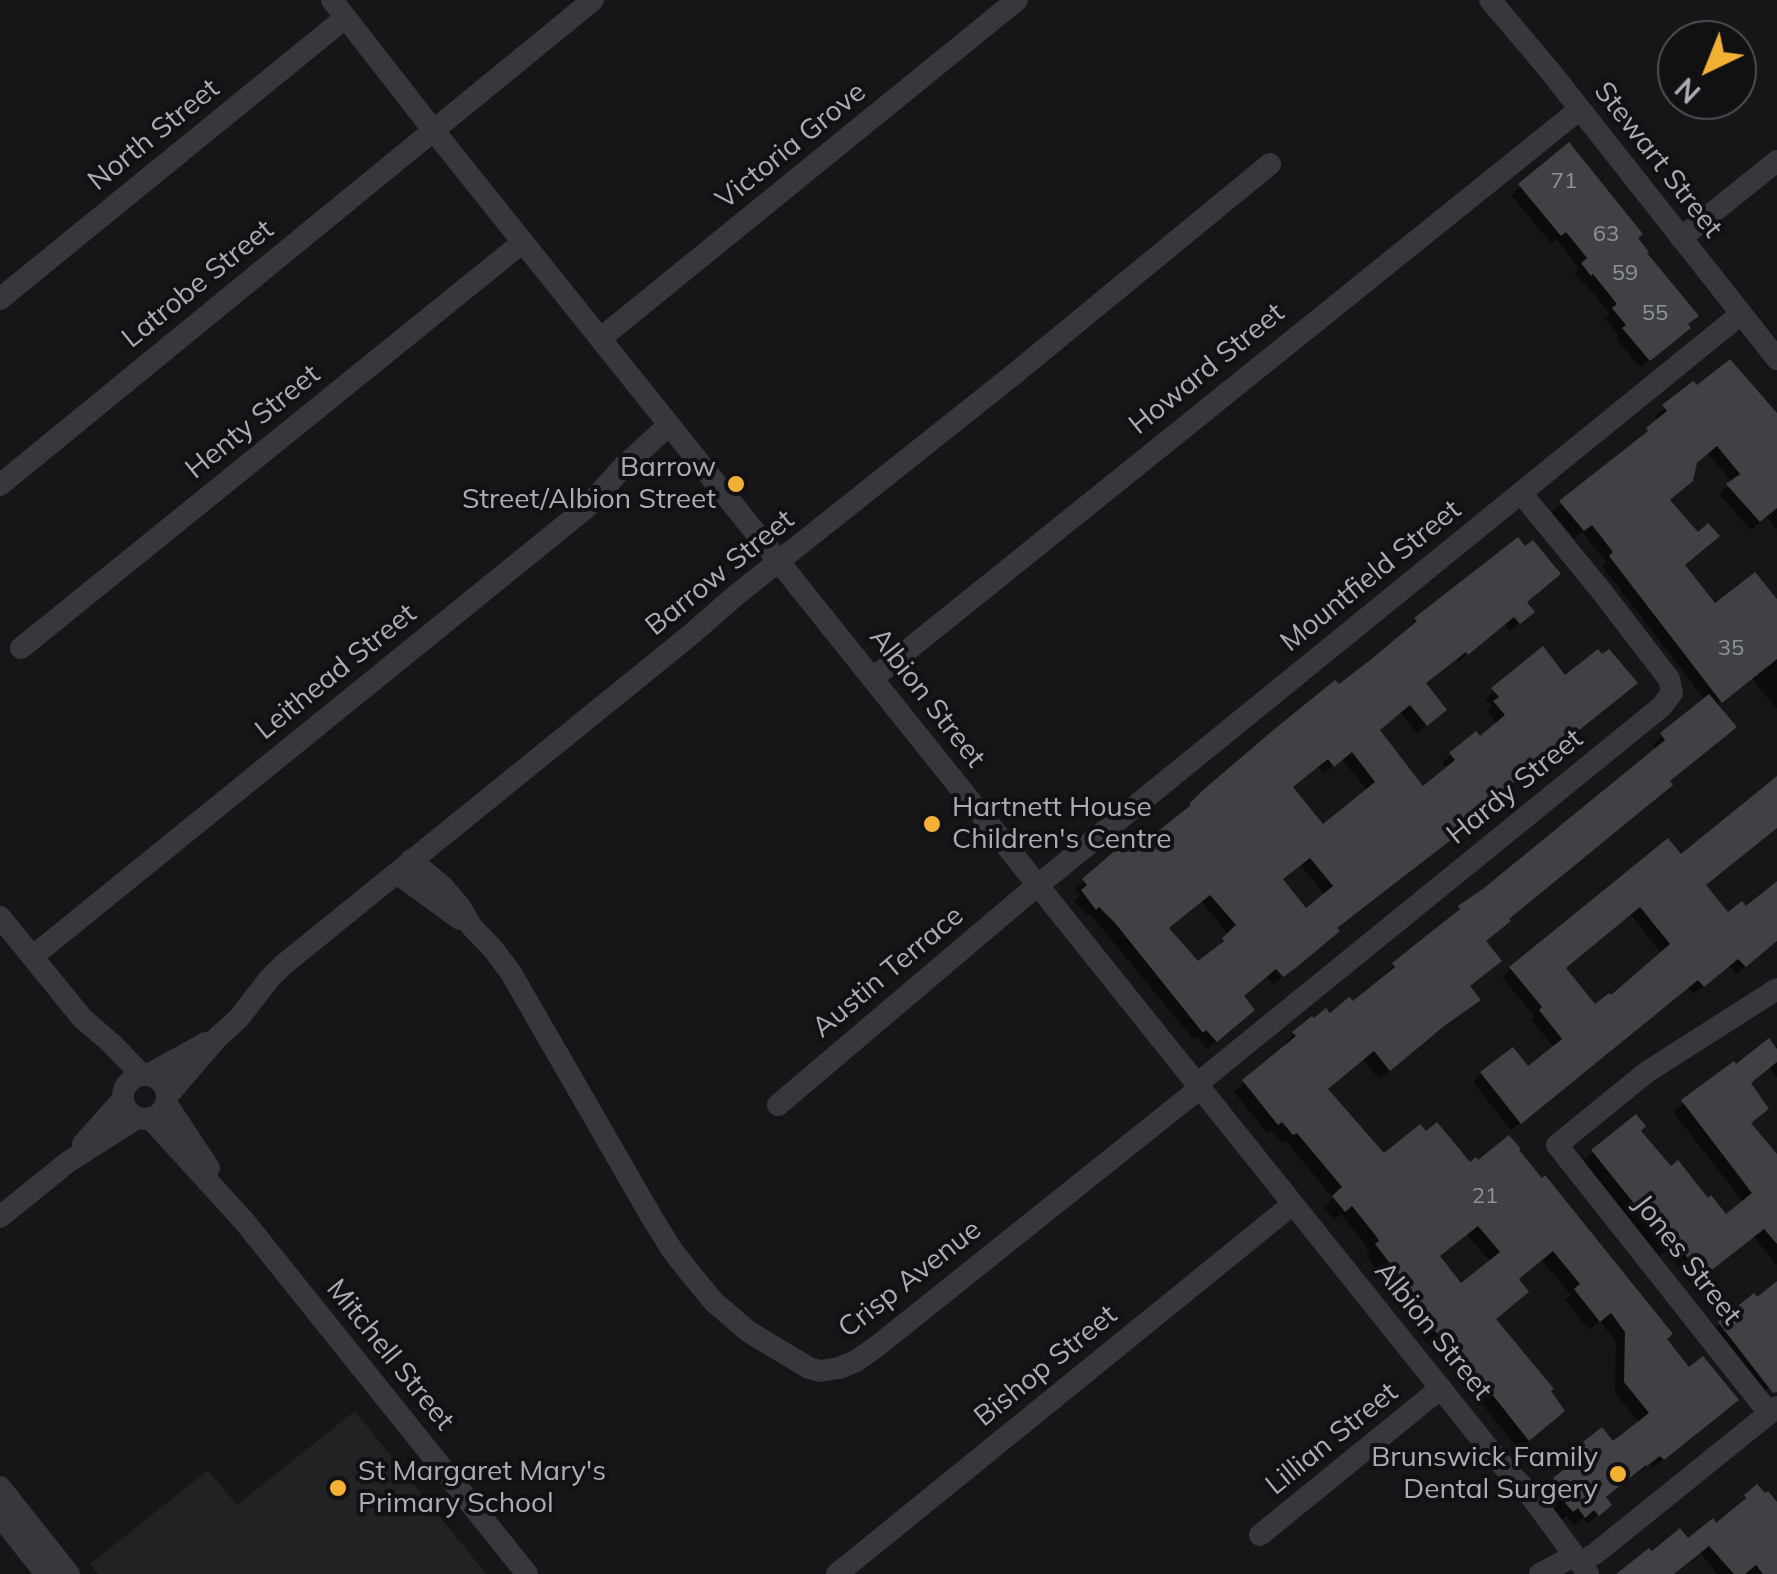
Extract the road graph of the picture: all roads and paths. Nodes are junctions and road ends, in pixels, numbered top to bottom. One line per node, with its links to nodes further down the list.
1 (593, 0): 6 (street, Latrobe Street)
2 (1017, 0): 13 (street, Victoria Grove)
3 (1490, 0): 5 (street, Stewart Street)
4 (339, 9): 6 (street, Albion Street); 11 (street, North Street)
5 (1580, 109): 9 (street, Stewart Street); 20 (street, Howard Street)
6 (434, 130): 10 (street, Albion Street); 16 (street, Latrobe Street)
7 (1777, 161): 9 (street)
8 (1270, 164): 18 (street, Barrow Street)
9 (1681, 238): 12 (street, Stewart Street)
10 (523, 242): 13 (street, Albion Street); 19 (street, Henty Street)
11 (0, 299)
12 (1742, 314): 14 (street, Stewart Street); 17 (street, Mountfield Street)
13 (601, 338): 15 (street, Albion Street)
14 (1777, 359)
15 (669, 425): 18 (street, Albion Street); 24 (street, Leithead Street)
16 (0, 485)
17 (1521, 493): 22 (street, Mountfield Street); 29 (street, Hardy Street)
18 (770, 569): 20 (street, Albion Street); 21 (street, Barrow Street)
19 (22, 648)
20 (873, 678): 22 (street, Albion Street)
21 (404, 866): 27 (street, Barrow Street); 29 (street, Crisp Avenue)
22 (1038, 886): 29 (street, Albion Street); 31 (street, Austin Terrace)
23 (0, 917): 24 (street, Mitchell Street)
24 (32, 957): 26 (street, Mitchell Street)
25 (1777, 990): 35 (street, Jones Street)
26 (82, 1018): 28 (street, Mitchell Street); 30 (street, Mitchell Street)
27 (218, 1036): 28 (street, Barrow Street); 30 (street, Barrow Street)
28 (145, 1075): 30 (street, Barrow Street); 30 (street, Mitchell Street)
29 (1199, 1086): 32 (street, Albion Street)
30 (144, 1104): 33 (street, Barrow Street); 42 (street, Mitchell Street)
31 (778, 1105)
32 (1293, 1204): 34 (street, Albion Street); 43 (street, Bishop Street)
33 (0, 1217)
34 (1441, 1388): 38 (street, Lillian Street); 39 (street, Albion Street)
35 (1773, 1410): 39 (street)
36 (0, 1487): 41 (street)
37 (0, 1516): 40 (street)
38 (1260, 1536)
39 (1580, 1567): 44 (street)
40 (46, 1574)
41 (70, 1574)
42 (526, 1574)
43 (837, 1574)
44 (1540, 1574)

